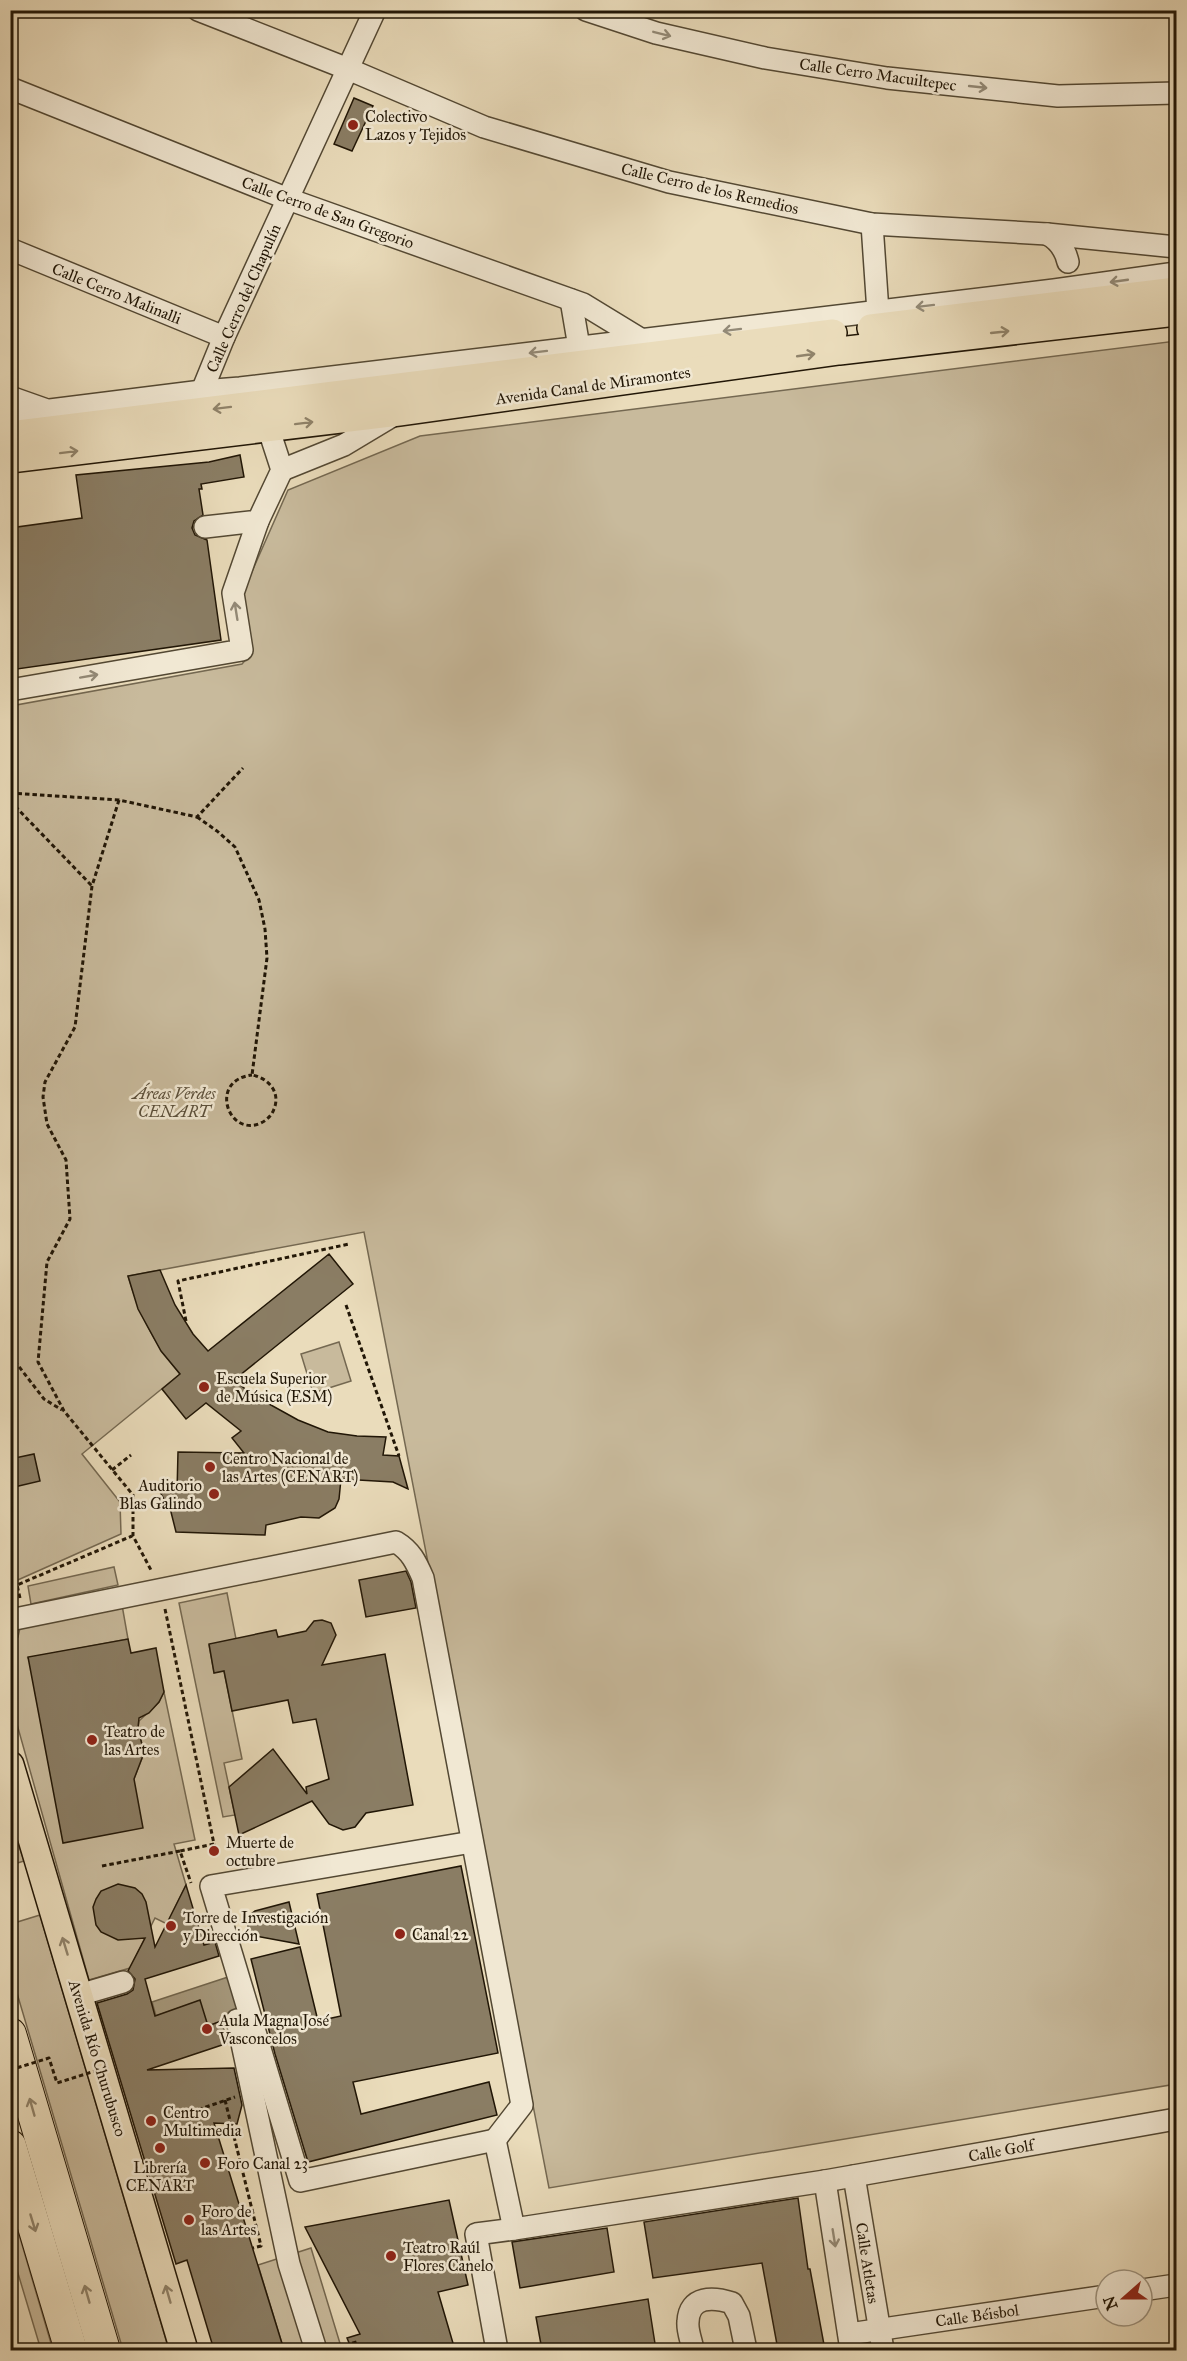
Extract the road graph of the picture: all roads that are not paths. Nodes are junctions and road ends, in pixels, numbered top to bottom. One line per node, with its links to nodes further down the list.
1 (198, 10): 4 (street, Calle Cerro de los Remedios)
2 (375, 10): 4 (street, Calle Cerro del Chapulín)
3 (586, 10): 6 (street, Calle Cerro Macuiltepec, one-way to 6)
4 (348, 69): 7 (street, Calle Cerro del Chapulín); 8 (street, Calle Cerro de los Remedios)
5 (10, 88): 7 (street, Calle Cerro de San Gregorio)
6 (1176, 93)
7 (288, 199): 15 (street, Calle Cerro de San Gregorio); 18 (street, Calle Cerro del Chapulín)
8 (872, 224): 10 (street, Calle Cerro de los Remedios); 16 (street)
9 (1176, 227): 11 (street)
10 (1047, 234): 11 (street, Calle Cerro de los Remedios); 13 (street)
11 (1176, 247): 14 (street)
12 (10, 249): 18 (street, Calle Cerro Malinalli)
13 (1068, 262)
14 (1176, 279): 16 (street, Avenida Canal de Miramontes, one-way to 16); 23 (main road, Avenida Canal de Miramontes)
15 (571, 300): 19 (street, Calle Cerro de San Gregorio); 20 (street)
16 (878, 312): 19 (street, Avenida Canal de Miramontes, one-way to 19)
17 (1176, 312): 25 (main road, Avenida Canal de Miramontes, one-way to 17)
18 (224, 337): 22 (street, Calle Cerro del Chapulín)
19 (642, 340): 20 (street, Avenida Canal de Miramontes)
20 (579, 347): 21 (street, Avenida Canal de Miramontes, one-way to 21)
21 (240, 388): 22 (street, Avenida Canal de Miramontes); 23 (main road)
22 (202, 391): 27 (street, Avenida Canal de Miramontes)
23 (314, 396): 27 (main road, Avenida Canal de Miramontes, one-way to 27)
24 (10, 397): 27 (street)
25 (399, 412): 28 (main road, Avenida Canal de Miramontes, one-way to 25); 31 (street)
26 (10, 415): 27 (street, Avenida Canal de Miramontes)
27 (44, 421): 29 (main road)
28 (268, 427): 30 (main road, Avenida Canal de Miramontes, one-way to 28); 31 (street)
29 (10, 435)
30 (10, 459)
31 (282, 470): 32 (street)
32 (258, 521): 33 (street); 34 (street, one-way to 32)
33 (205, 527)
34 (10, 690)
35 (18, 1618): 37 (street)
36 (10, 1765): 39 (main road, Avenida Río Churubusco, one-way to 36)
37 (472, 1842): 43 (street); 43 (street)
38 (123, 1982): 39 (street)
39 (79, 1995): 55 (main road, Avenida Río Churubusco, one-way to 39)
40 (237, 2020): 56 (street)
41 (10, 2034): 54 (highway, one-way to 41)
42 (1176, 2119): 45 (street, Calle Golf)
43 (495, 2140): 47 (street)
44 (10, 2146): 53 (highway, one-way to 53)
45 (854, 2176): 46 (street, Calle Golf); 51 (street, Calle Atletas)
46 (825, 2181): 47 (street, Calle Golf); 52 (street, Calle Atletas, one-way to 52)
47 (514, 2229): 57 (street, Calle Golf)
48 (1176, 2285): 49 (street)
49 (1154, 2288)
50 (1094, 2298): 51 (street, Calle Béisbol)
51 (879, 2329): 52 (street, Calle Béisbol); 60 (street, Calle Atletas)
52 (850, 2342)
53 (72, 2350)
54 (104, 2350)
55 (184, 2350)
56 (316, 2350)
57 (497, 2350)
58 (693, 2350): 59 (street)
59 (746, 2350)
60 (883, 2350)

